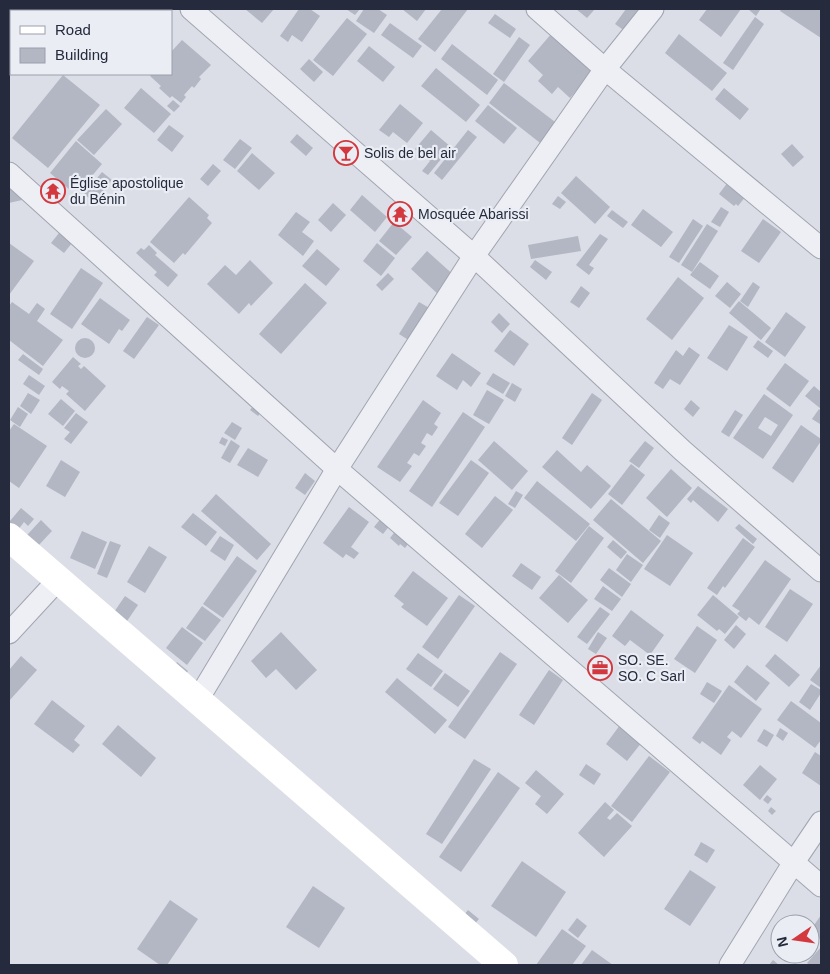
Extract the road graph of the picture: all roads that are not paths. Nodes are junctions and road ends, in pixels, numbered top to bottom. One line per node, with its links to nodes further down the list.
1 (192, 9): 7 (street)
2 (537, 9): 4 (street)
3 (653, 9): 4 (street)
4 (605, 69): 6 (street); 7 (street)
5 (9, 173): 8 (street)
6 (821, 248)
7 (474, 256): 8 (street); 10 (street)
8 (336, 469): 13 (street); 15 (street)
9 (9, 538): 11 (street)
10 (821, 571)
11 (57, 581): 12 (street); 13 (street)
12 (9, 633)
13 (198, 701): 17 (street)
14 (821, 822): 15 (street)
15 (794, 862): 16 (street); 18 (street)
16 (821, 886)
17 (504, 965)
18 (730, 965)

